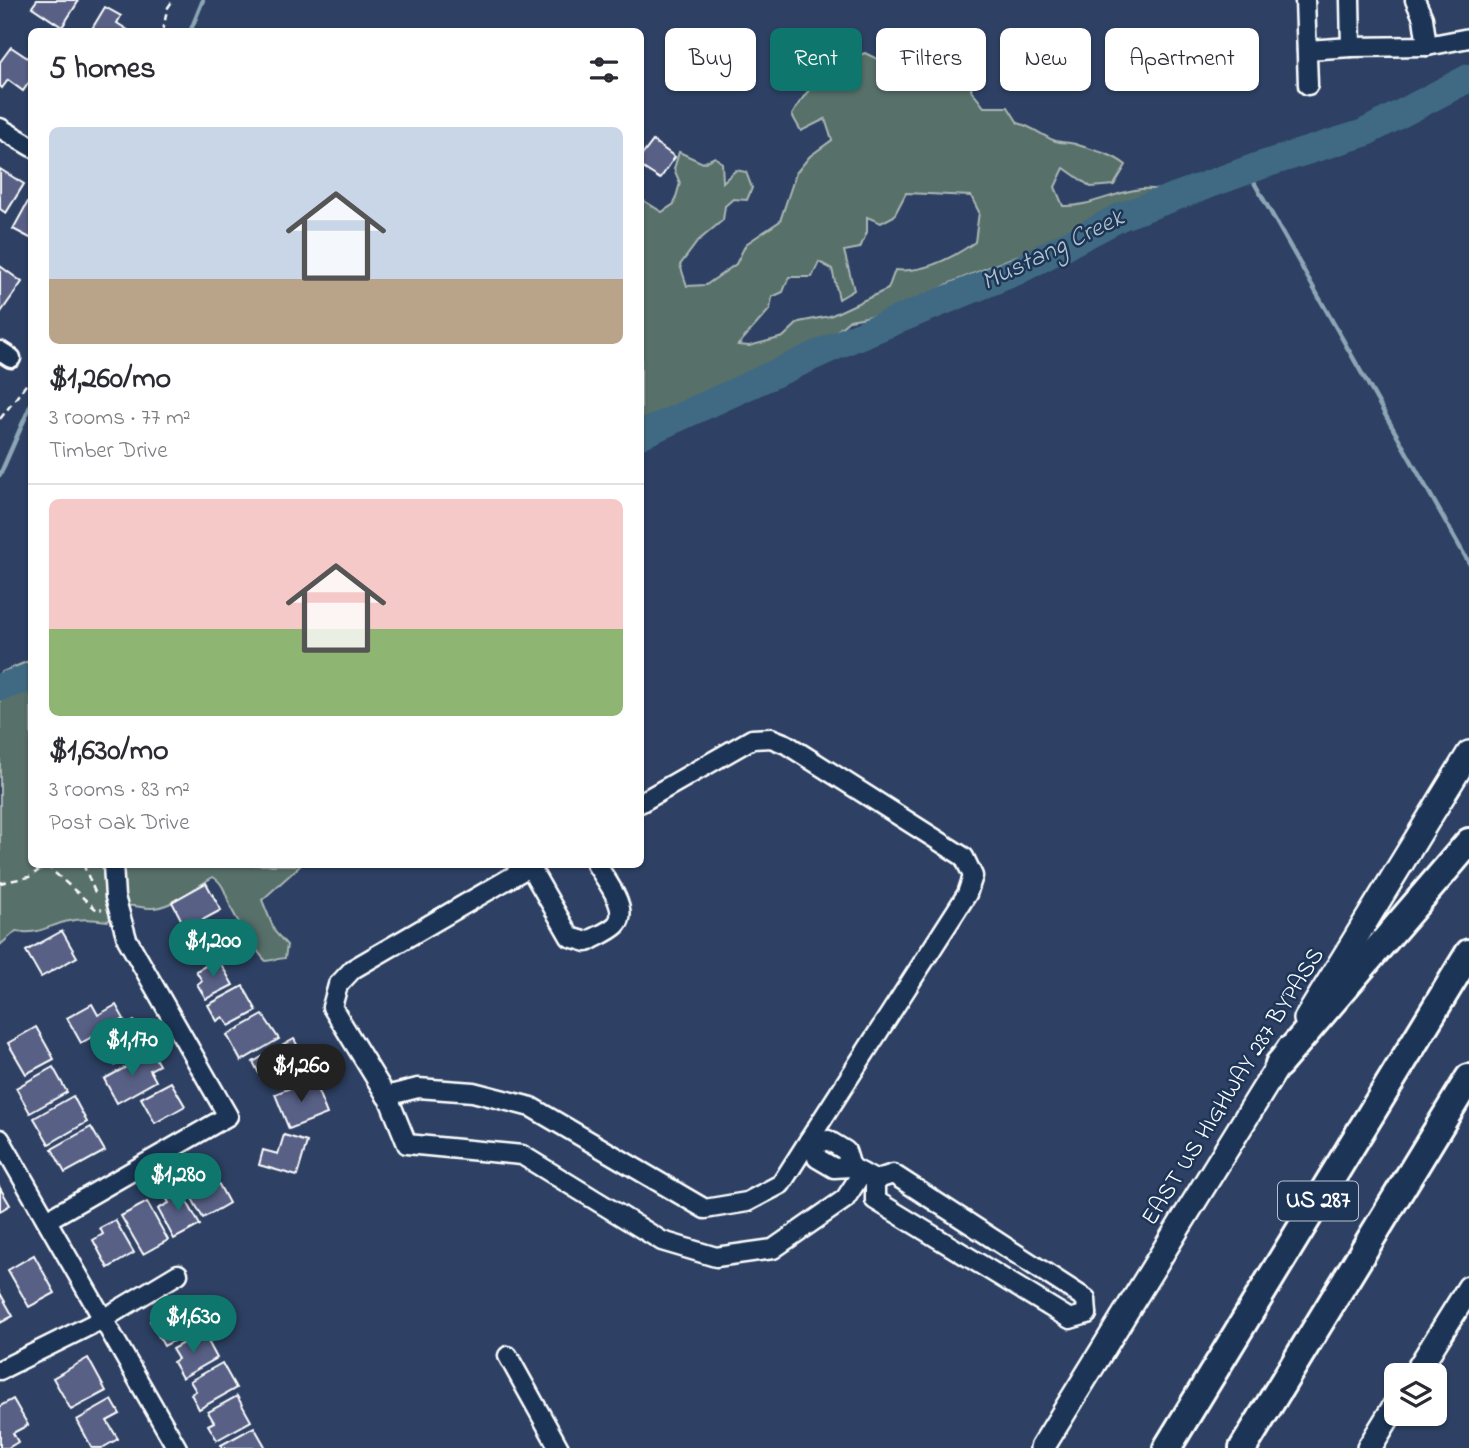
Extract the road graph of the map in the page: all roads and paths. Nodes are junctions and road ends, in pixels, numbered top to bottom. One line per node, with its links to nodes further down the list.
1 (173, 0): 5 (path)
2 (1305, 0): 9 (street)
3 (1350, 0): 8 (street)
4 (1415, 0): 7 (street)
5 (164, 28)
6 (1469, 38): 7 (street)
7 (1427, 46): 8 (street)
8 (1351, 47): 9 (street)
9 (1307, 50): 10 (street)
10 (1308, 85)
11 (0, 128): 12 (street)
12 (28, 145)
13 (28, 382): 14 (path)
14 (0, 419)
15 (1469, 753): 27 (main road, EAST US HIGHWAY 287 BYPASS)
16 (644, 801): 31 (street)
17 (1469, 842): 27 (highway)
18 (42, 868): 25 (path)
19 (50, 868): 20 (path)
20 (85, 868)
21 (113, 868): 33 (street)
22 (529, 868): 29 (street)
23 (533, 868): 24 (street)
24 (598, 868)
25 (0, 883)
26 (1469, 953): 46 (highway, US 287)
27 (1279, 1064): 38 (main road, EAST US HIGHWAY 287 BYPASS)
28 (1469, 1078): 47 (highway, US 287)
29 (386, 1096): 31 (street); 32 (street)
30 (0, 1139): 33 (street)
31 (812, 1142): 32 (street)
32 (863, 1173): 36 (street); 36 (street)
33 (47, 1220): 37 (street)
34 (178, 1274): 37 (street)
35 (1469, 1288): 40 (main road)
36 (1087, 1314): 38 (street)
37 (103, 1319): 41 (street); 43 (street)
38 (1114, 1331): 45 (main road, EAST US HIGHWAY 287 BYPASS)
39 (508, 1356): 44 (street)
40 (1422, 1363)
41 (0, 1370)
42 (1384, 1424): 48 (main road)
43 (177, 1448)
44 (559, 1448)
45 (1042, 1448)
46 (1167, 1448)
47 (1243, 1448)
48 (1369, 1448)

